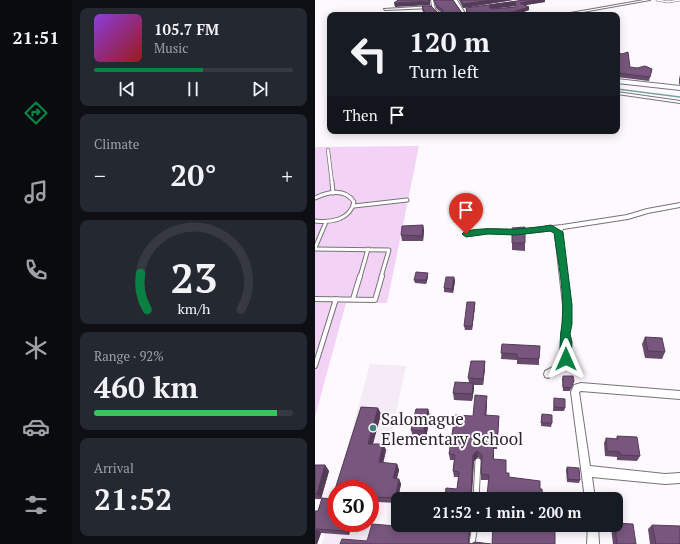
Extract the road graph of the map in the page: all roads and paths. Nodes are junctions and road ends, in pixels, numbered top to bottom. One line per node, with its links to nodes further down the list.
1 (431, 0): 6 (street)
2 (455, 0): 10 (street)
3 (649, 0): 12 (street)
4 (657, 0): 5 (lane)
5 (680, 0)
6 (433, 7): 7 (street); 9 (street)
7 (385, 9)
8 (468, 9): 11 (street)
9 (438, 12)
10 (462, 12)
11 (464, 12)
12 (579, 12)
13 (620, 81): 14 (street)
14 (680, 88)
15 (620, 93): 16 (street)
16 (680, 102)
17 (328, 150): 18 (lane)
18 (333, 193): 19 (lane); 22 (lane)
19 (315, 198)
20 (407, 200): 22 (lane)
21 (680, 205): 25 (street)
22 (354, 206): 24 (lane)
23 (315, 221): 24 (lane)
24 (326, 222): 27 (lane)
25 (560, 229): 26 (street); 33 (street)
26 (466, 234)
27 (315, 249): 28 (lane)
28 (368, 249): 31 (lane); 31 (lane)
29 (315, 299): 30 (lane)
30 (336, 299): 31 (lane); 32 (lane)
31 (353, 299)
32 (315, 366)
33 (548, 374)
34 (680, 395): 36 (street)
35 (478, 461): 38 (lane)
36 (586, 471): 37 (street); 39 (street)
37 (680, 478)
38 (476, 492)
39 (589, 492)
40 (474, 532): 42 (lane)
41 (593, 532): 43 (street)
42 (472, 544)
43 (593, 544)

